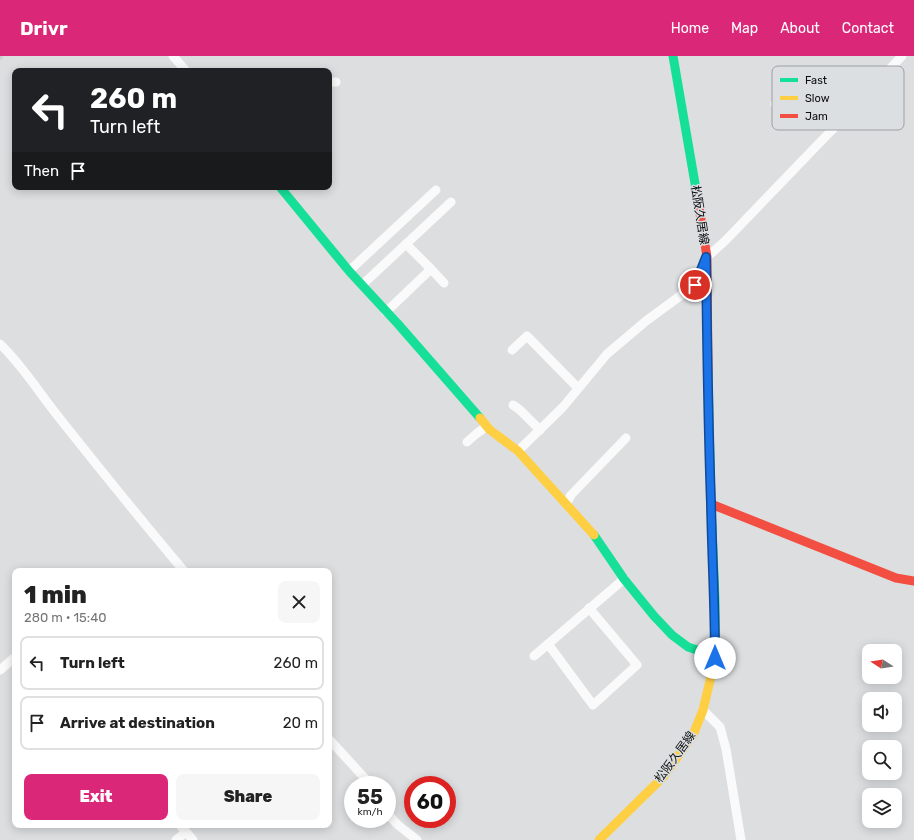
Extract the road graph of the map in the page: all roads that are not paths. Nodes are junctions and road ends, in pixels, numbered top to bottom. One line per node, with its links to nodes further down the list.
1 (173, 56): 5 (street)
2 (673, 56): 11 (street, 松阪久居線)
3 (902, 56): 4 (street)
4 (893, 66)
5 (183, 68)
6 (832, 130): 11 (street)
7 (282, 190): 13 (street)
8 (436, 190): 13 (street)
9 (451, 202): 10 (street)
10 (406, 244): 12 (street); 15 (street)
11 (706, 257): 19 (street); 27 (street, 松阪久居線)
12 (431, 269): 14 (street); 16 (street)
13 (349, 271): 15 (street)
14 (444, 283)
15 (362, 285): 16 (street)
16 (386, 312): 21 (street)
17 (0, 344): 28 (street)
18 (512, 350): 19 (street)
19 (578, 388): 22 (street)
20 (513, 405): 22 (street)
21 (487, 426): 24 (street); 25 (street)
22 (540, 430): 25 (street)
23 (626, 438): 26 (street)
24 (467, 442)
25 (518, 451): 26 (street)
26 (566, 504): 29 (street)
27 (711, 504): 30 (street); 34 (street, 松阪久居線)
28 (181, 568)
29 (624, 579): 31 (street); 34 (street)
30 (914, 581)
31 (589, 608): 32 (street); 32 (street)
32 (548, 644): 33 (street)
33 (534, 656)
34 (715, 658): 37 (street, 松阪久居線)
35 (12, 660): 36 (street)
36 (0, 670)
37 (703, 710): 45 (street, 松阪久居線); 46 (street)
38 (332, 742): 39 (street)
39 (363, 776)
40 (396, 823): 44 (street)
41 (183, 828): 42 (street); 43 (street)
42 (176, 840)
43 (193, 840)
44 (417, 840)
45 (599, 840)
46 (741, 840)

